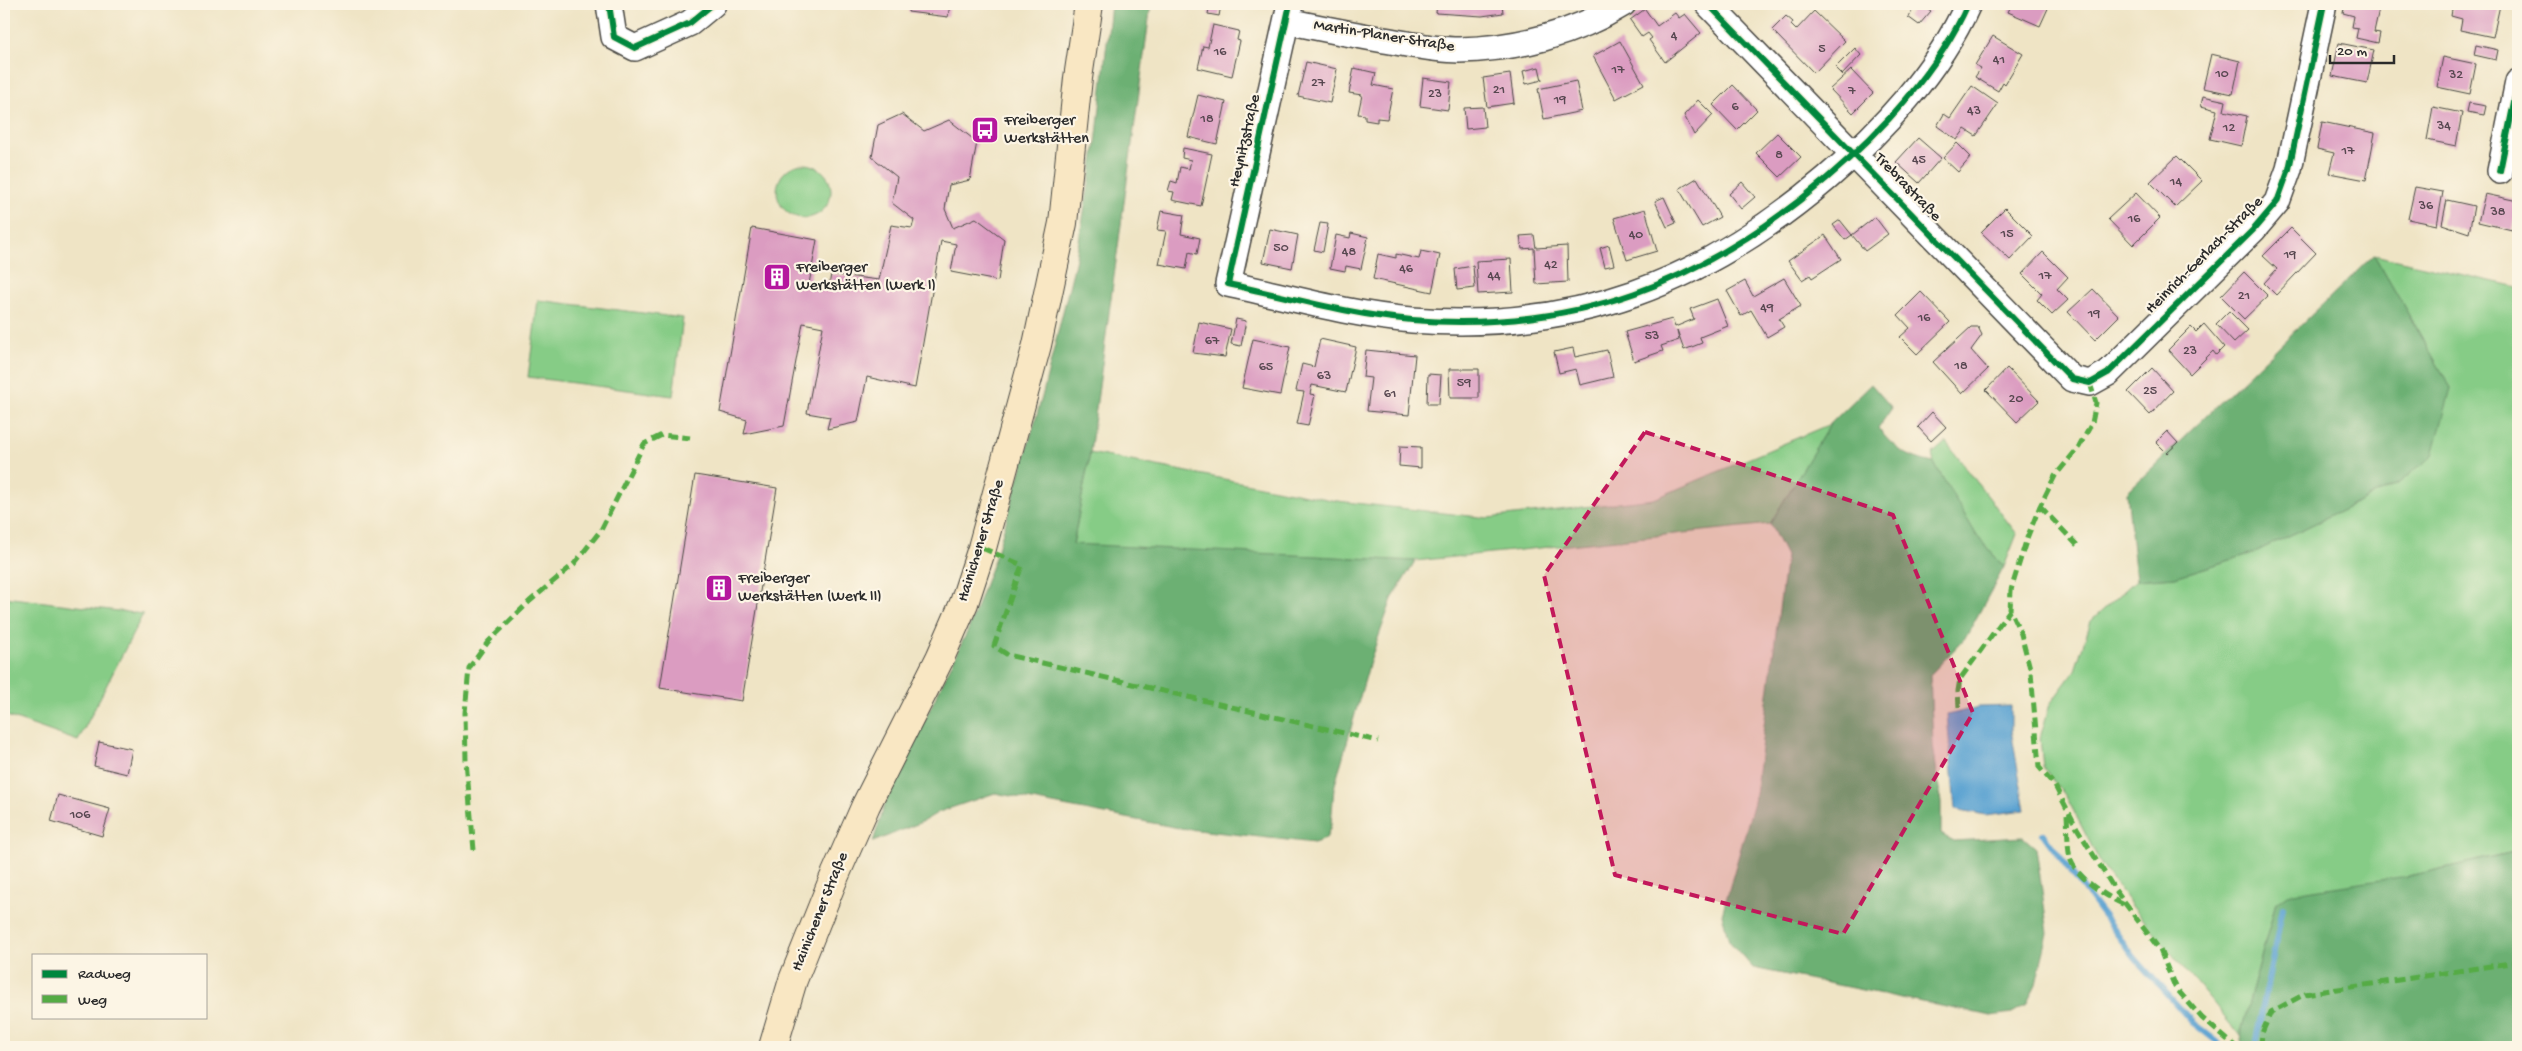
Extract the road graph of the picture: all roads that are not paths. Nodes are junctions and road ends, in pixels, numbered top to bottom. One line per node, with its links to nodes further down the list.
1 (609, 4): 2 (street)
2 (713, 4)
3 (1089, 4): 13 (main road, Hainichener Straße)
4 (1622, 4): 8 (street, Martin-Planer-Straße)
5 (1708, 4): 10 (street, Trebrastraße)
6 (1968, 4): 10 (street)
7 (2324, 4): 12 (street, Heinrich-Gerlach-Straße)
8 (1288, 13): 10 (street, Heynitzstraße)
9 (2518, 82): 11 (street)
10 (1855, 154): 12 (street, Trebrastraße)
11 (2500, 171)
12 (2090, 383)
13 (773, 1047)

